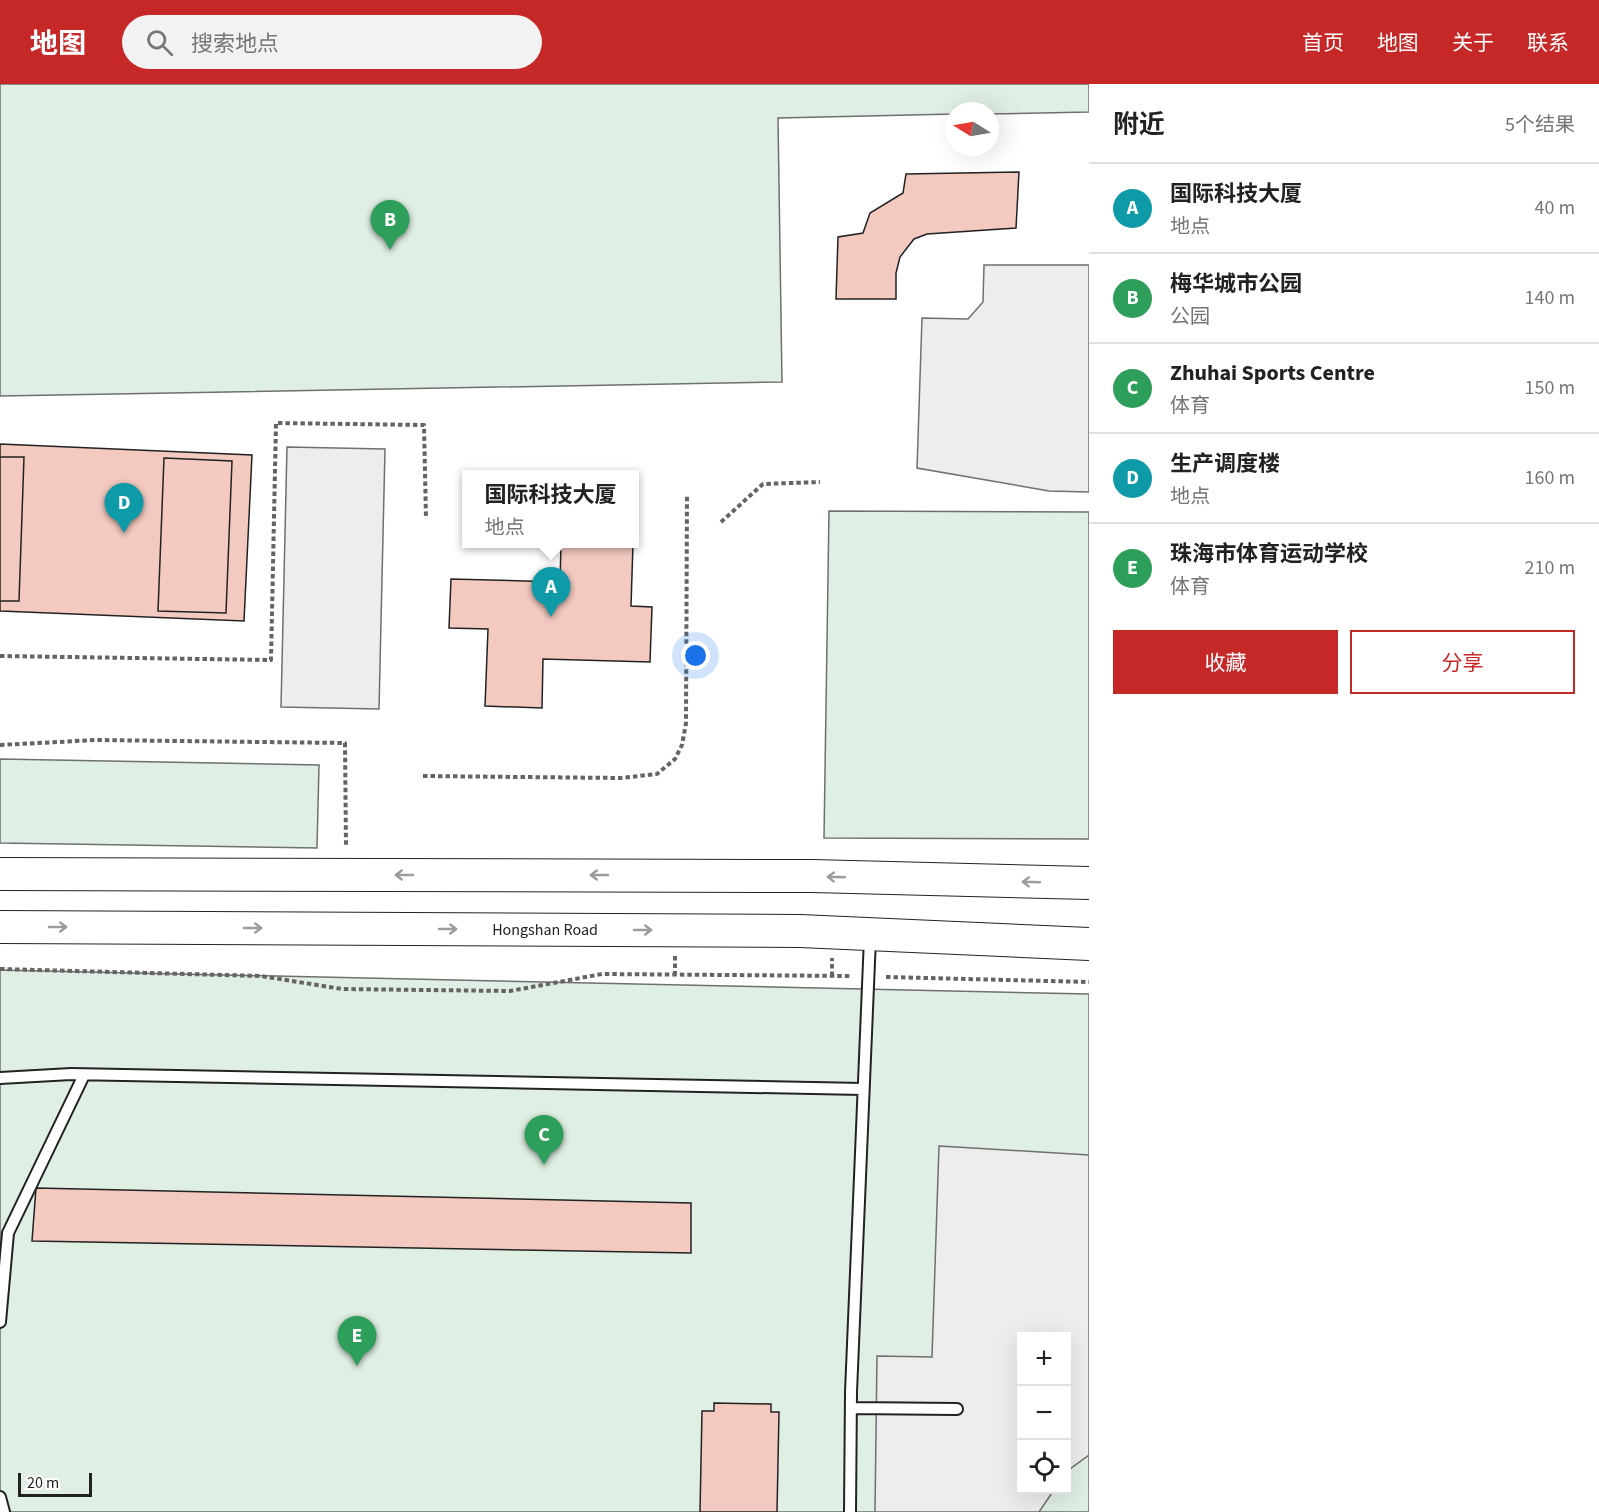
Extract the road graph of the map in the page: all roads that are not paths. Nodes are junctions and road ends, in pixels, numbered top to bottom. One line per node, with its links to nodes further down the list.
1 (0, 874): 2 (main road, one-way to 1)
2 (1089, 883)
3 (0, 927): 4 (main road, Hongshan Road, one-way to 4)
4 (871, 934): 5 (main road, Hongshan Road); 8 (lane)
5 (1089, 944)
6 (84, 1075): 7 (lane); 8 (lane); 9 (lane)
7 (0, 1078)
8 (863, 1089): 10 (lane)
9 (0, 1323)
10 (851, 1408): 11 (lane); 14 (lane)
11 (957, 1409)
12 (0, 1497): 13 (lane)
13 (4, 1512)
14 (850, 1512)

